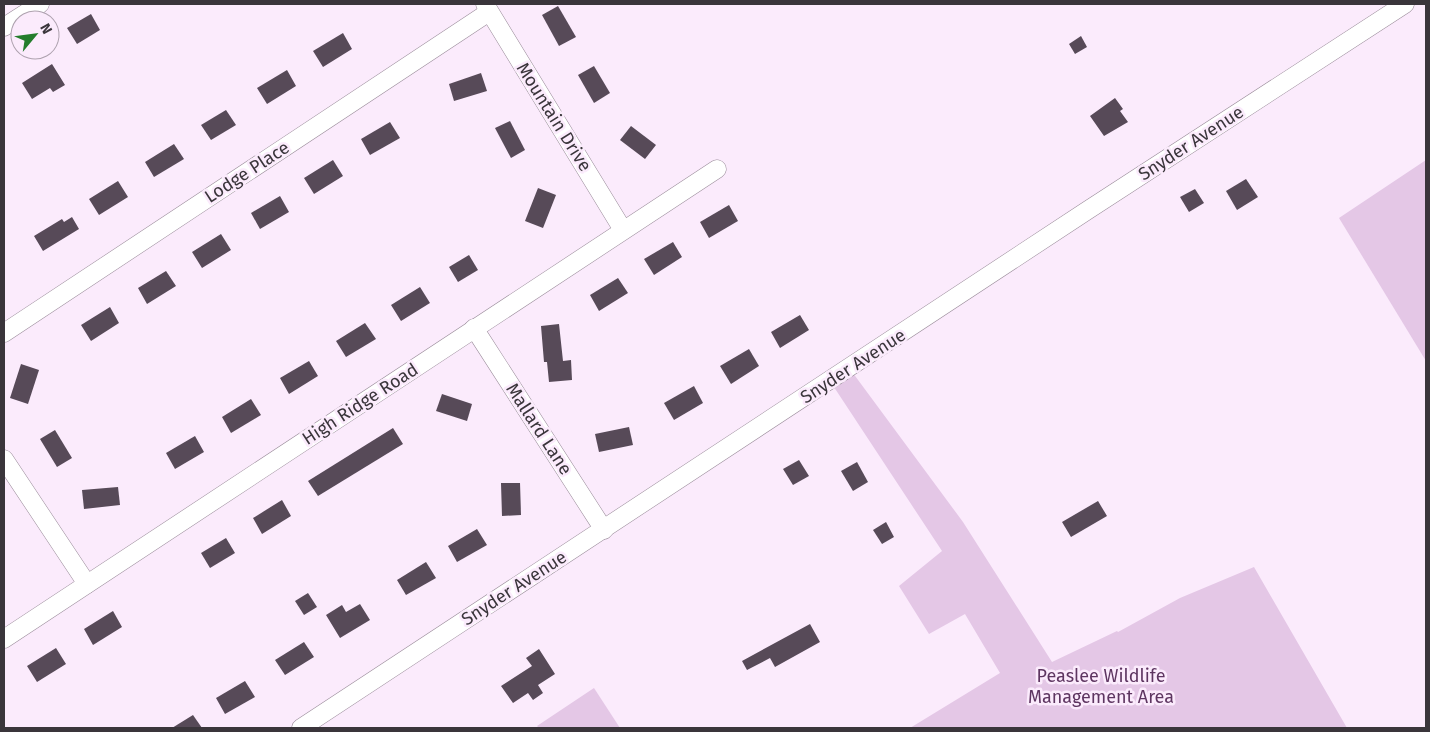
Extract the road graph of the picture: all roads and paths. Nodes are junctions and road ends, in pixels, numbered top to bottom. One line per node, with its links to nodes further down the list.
1 (40, 4): 4 (street)
2 (1405, 4): 10 (street, Snyder Avenue)
3 (487, 8): 6 (street, Mountain Drive); 8 (street, Lodge Place)
4 (4, 27)
5 (717, 169): 6 (street, High Ridge Road)
6 (623, 230): 7 (street, High Ridge Road)
7 (474, 328): 10 (street, Mallard Lane); 11 (street, High Ridge Road)
8 (4, 333)
9 (4, 460): 11 (street)
10 (604, 530): 13 (street, Snyder Avenue)
11 (87, 584): 12 (street, High Ridge Road)
12 (4, 639)
13 (301, 728)

